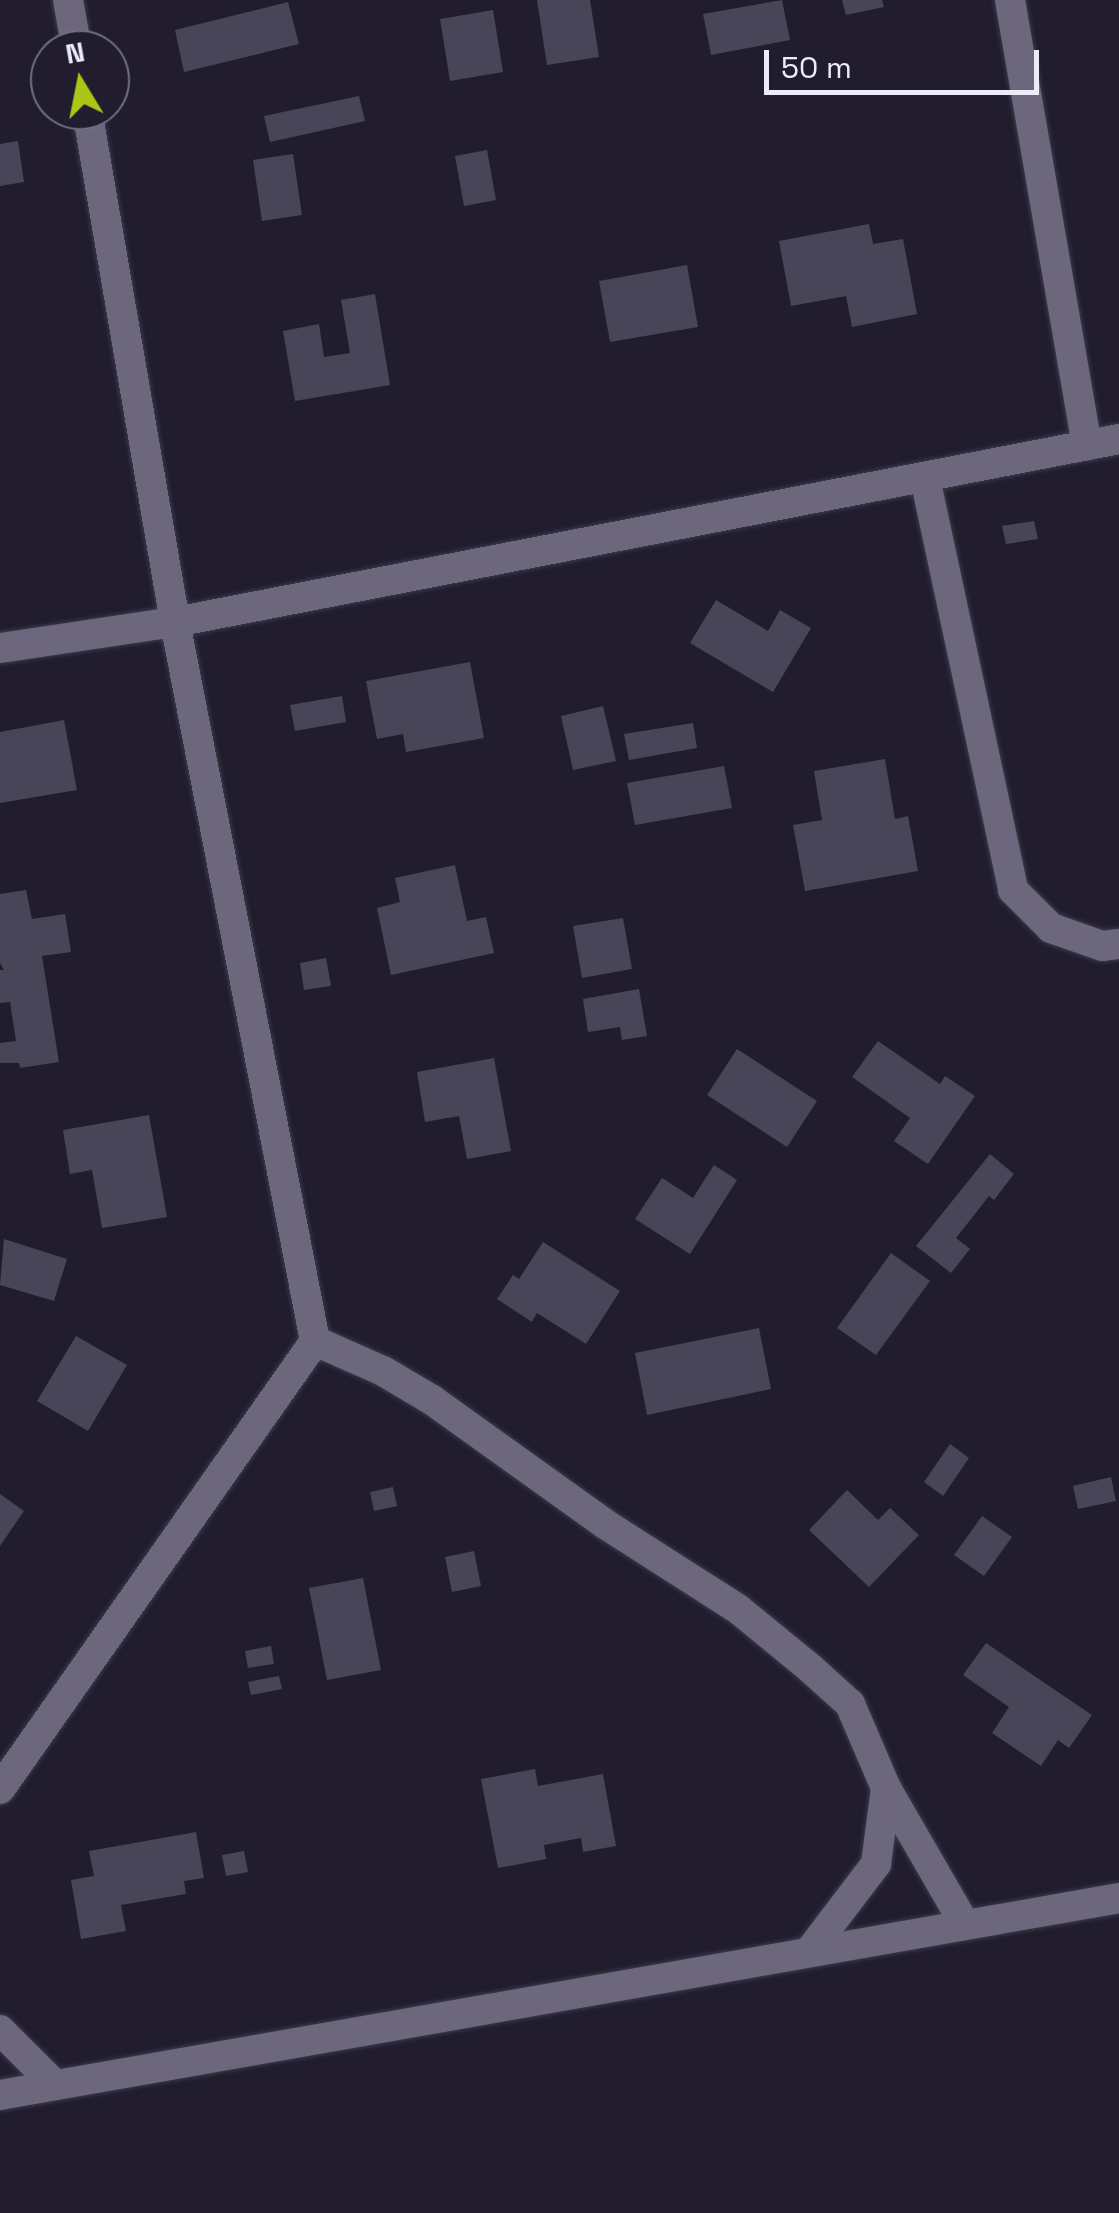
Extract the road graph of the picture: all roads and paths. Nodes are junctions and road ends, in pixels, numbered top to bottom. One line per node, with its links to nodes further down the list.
1 (68, 0): 3 (street)
2 (1010, 0): 6 (street)
3 (73, 30)
4 (90, 130): 8 (street)
5 (1119, 439): 6 (street)
6 (1088, 445): 7 (street)
7 (925, 478): 8 (street); 10 (street)
8 (175, 622): 9 (street); 11 (street)
9 (0, 648)
10 (1119, 944)
11 (315, 1341): 12 (street); 13 (street)
12 (886, 1788): 15 (street); 16 (street)
13 (0, 1790)
14 (1119, 1898): 15 (street)
15 (965, 1925): 16 (street)
16 (809, 1952): 18 (street)
17 (0, 2030): 18 (street)
18 (55, 2085): 19 (street)
19 (0, 2095)

